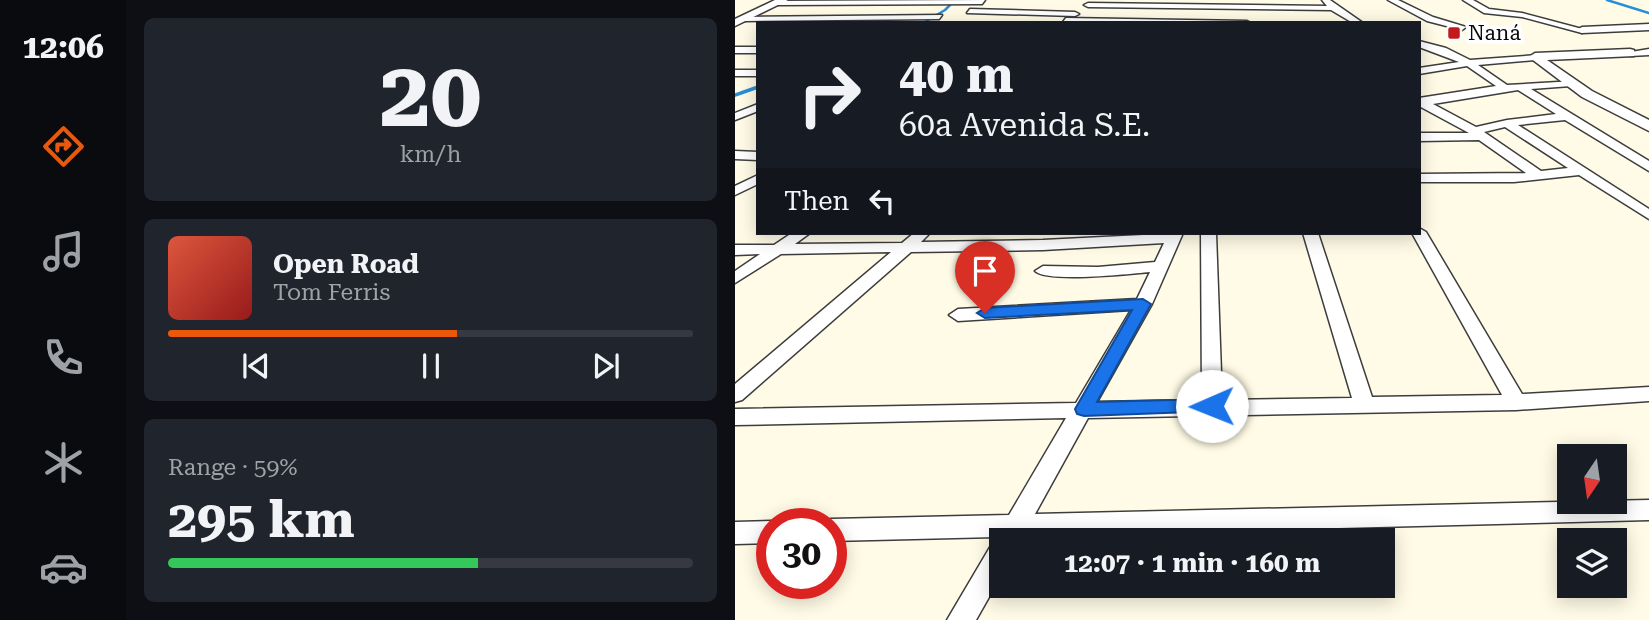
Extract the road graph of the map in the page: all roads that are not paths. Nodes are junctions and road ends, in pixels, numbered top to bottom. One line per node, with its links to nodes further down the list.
1 (1327, 0): 9 (street)
2 (1392, 0): 12 (street)
3 (1467, 0): 12 (street)
4 (780, 1): 5 (street); 13 (street)
5 (986, 1): 10 (street)
6 (1090, 2): 7 (street); 10 (street)
7 (1167, 3): 8 (street); 15 (street)
8 (1268, 8): 9 (street)
9 (1333, 8): 16 (street)
10 (1075, 14): 14 (street)
11 (939, 18): 13 (street)
12 (1475, 19): 19 (street); 20 (street)
13 (737, 21): 17 (street)
14 (1064, 21)
15 (1160, 21)
16 (1356, 21)
17 (756, 27)
18 (1649, 27): 19 (street)
19 (1582, 30): 26 (street)
20 (1451, 33)
21 (1440, 39): 22 (street)
22 (1424, 45): 29 (street)
23 (735, 50): 24 (street)
24 (756, 50)
25 (1649, 52): 26 (street)
26 (1630, 53): 27 (street)
27 (1535, 57): 29 (street); 34 (street)
28 (1423, 59): 30 (street)
29 (1468, 63): 30 (street); 36 (street)
30 (1449, 65): 31 (street)
31 (1421, 71)
32 (735, 73): 33 (street)
33 (756, 73)
34 (1571, 83): 35 (street); 44 (street)
35 (1520, 87): 36 (street); 40 (street)
36 (1505, 88): 37 (street)
37 (1421, 102)
38 (1421, 103): 45 (street)
39 (756, 108): 41 (street)
40 (1566, 116): 43 (street); 49 (street)
41 (735, 117): 42 (street)
42 (756, 120)
43 (1507, 123): 45 (street); 50 (street)
44 (1649, 125)
45 (1479, 134): 46 (street); 51 (street)
46 (1421, 137)
47 (735, 155): 48 (street)
48 (756, 156)
49 (1649, 167)
50 (1582, 171): 51 (street); 55 (street)
51 (1539, 176): 52 (street)
52 (1421, 178)
53 (756, 180): 54 (street)
54 (735, 191)
55 (1649, 215)
56 (799, 235): 64 (street)
57 (921, 235): 62 (street)
58 (1175, 235): 62 (street); 65 (street)
59 (1208, 235): 73 (street)
60 (1312, 235): 74 (street)
61 (1421, 235): 72 (street)
62 (906, 248): 64 (street); 71 (street)
63 (735, 250): 64 (street)
64 (775, 251): 67 (street)
65 (1161, 266): 66 (street); 68 (street)
66 (1043, 271)
67 (735, 278)
68 (1143, 304): 69 (street); 75 (street)
69 (958, 315)
70 (1649, 394): 72 (street)
71 (735, 395)
72 (1516, 402): 74 (street)
73 (1212, 406): 74 (street); 75 (street)
74 (1366, 406)
75 (1084, 409): 76 (street); 78 (street)
76 (735, 417)
77 (1649, 510): 79 (street)
78 (1015, 528)
79 (1150, 528)
80 (847, 530): 83 (street)
81 (756, 532): 82 (street)
82 (735, 533)
83 (989, 533)
84 (989, 572): 85 (street)
85 (961, 620)

